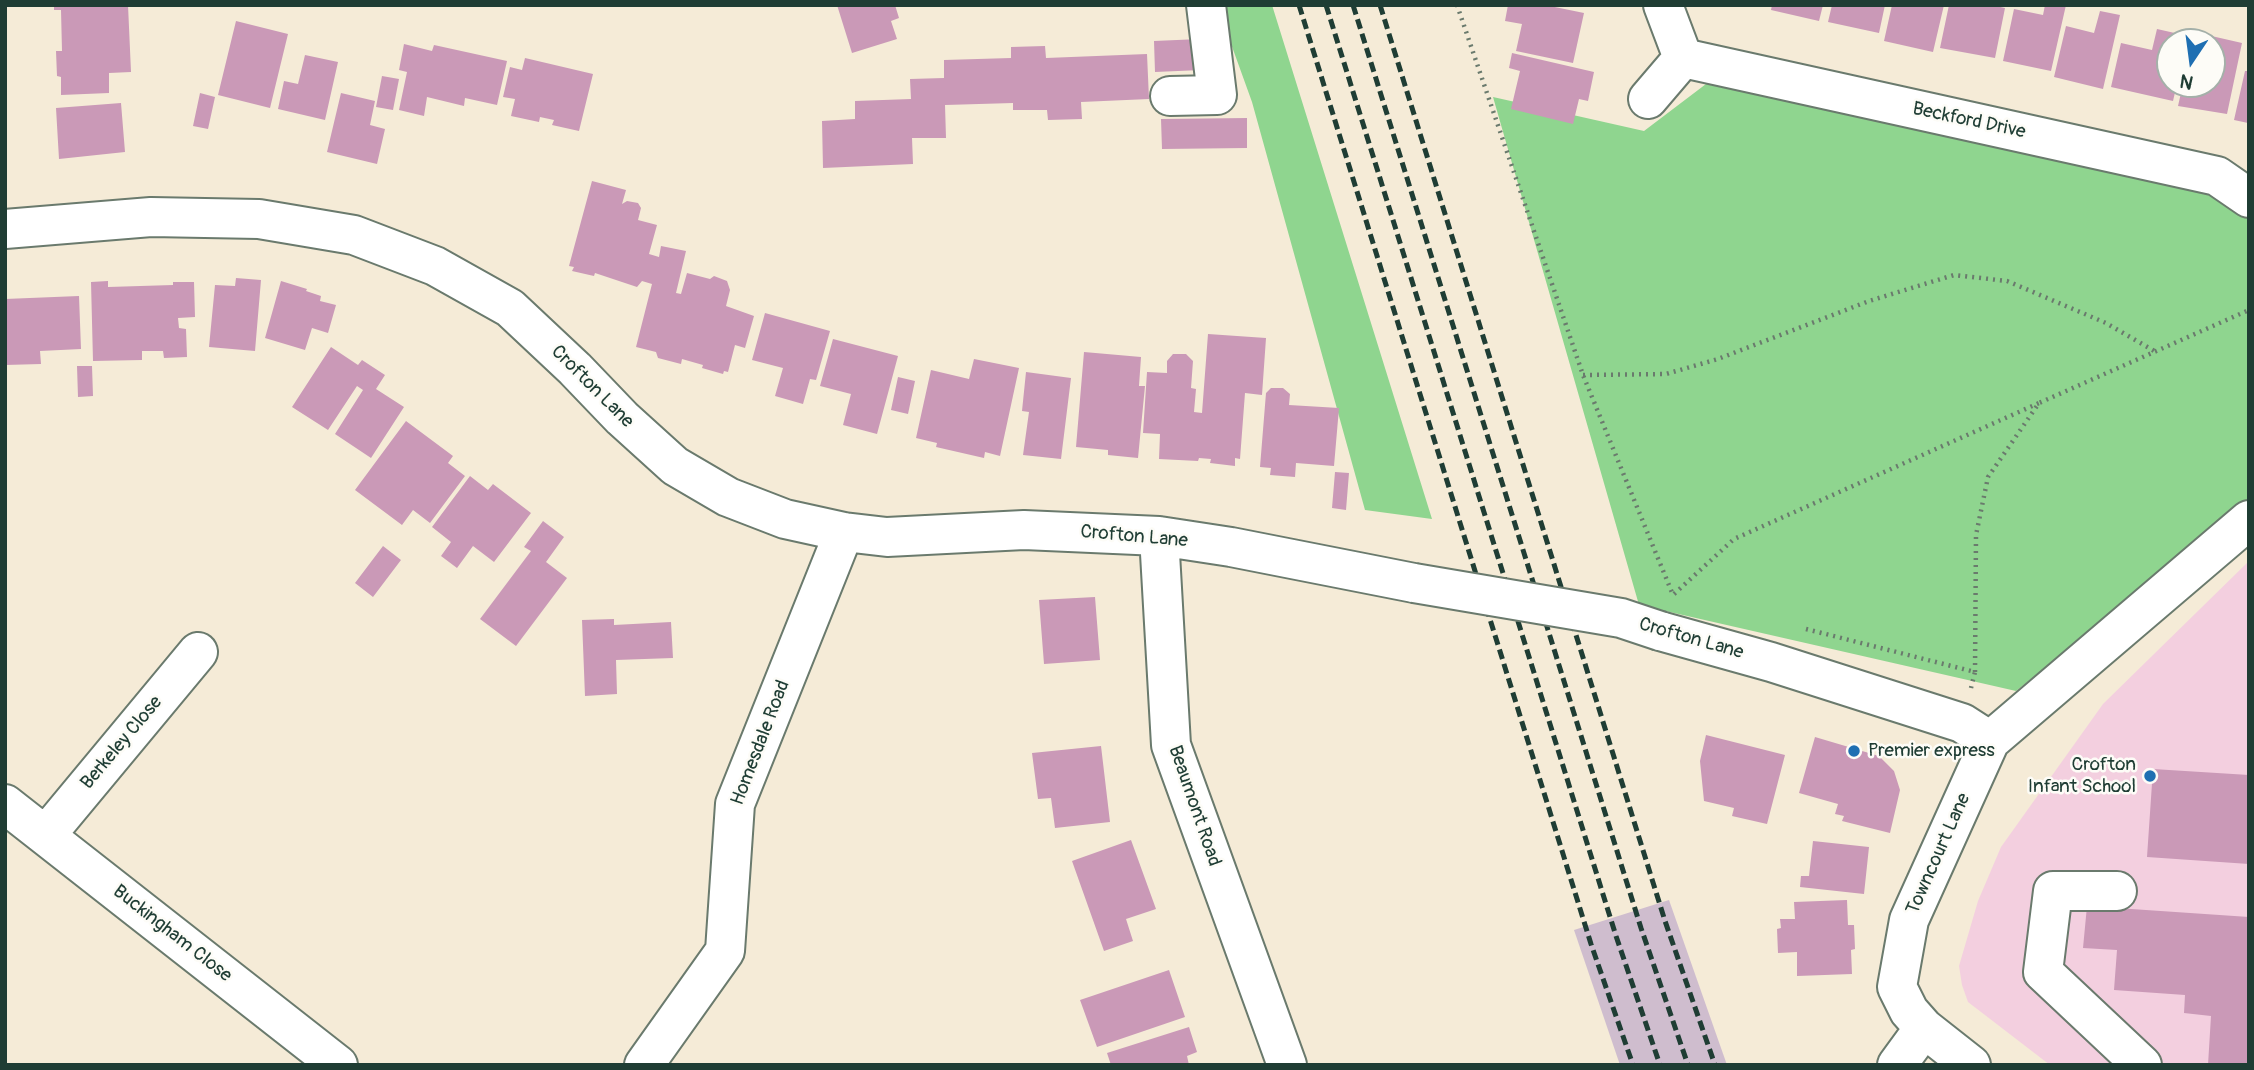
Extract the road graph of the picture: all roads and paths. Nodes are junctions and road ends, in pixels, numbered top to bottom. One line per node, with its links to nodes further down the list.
1 (1206, 5): 5 (street)
2 (1457, 5): 11 (path)
3 (1663, 5): 4 (street)
4 (1683, 58): 6 (street); 7 (street, Beckford Drive)
5 (1170, 96)
6 (1648, 99)
7 (2249, 198)
8 (5, 229): 14 (street, Crofton Lane)
9 (2249, 310): 10 (path)
10 (2156, 352): 11 (path); 12 (path)
11 (1583, 375): 12 (path)
12 (2039, 403): 17 (path)
13 (2249, 520): 18 (street)
14 (844, 532): 15 (street, Crofton Lane); 24 (street, Homesdale Road)
15 (1159, 536): 18 (street, Crofton Lane, bridge); 25 (street, Beaumont Road)
16 (198, 652): 20 (street, Berkeley Close)
17 (1975, 672)
18 (1990, 741): 22 (street, Towncourt Lane)
19 (5, 804): 20 (street, Buckingham Close)
20 (46, 835): 23 (street, Buckingham Close)
21 (2118, 891): 28 (street)
22 (1924, 1028): 26 (street); 27 (street, Towncourt Lane)
23 (338, 1065)
24 (643, 1065)
25 (1287, 1065)
26 (1897, 1065)
27 (1971, 1065)
28 (2142, 1065)

